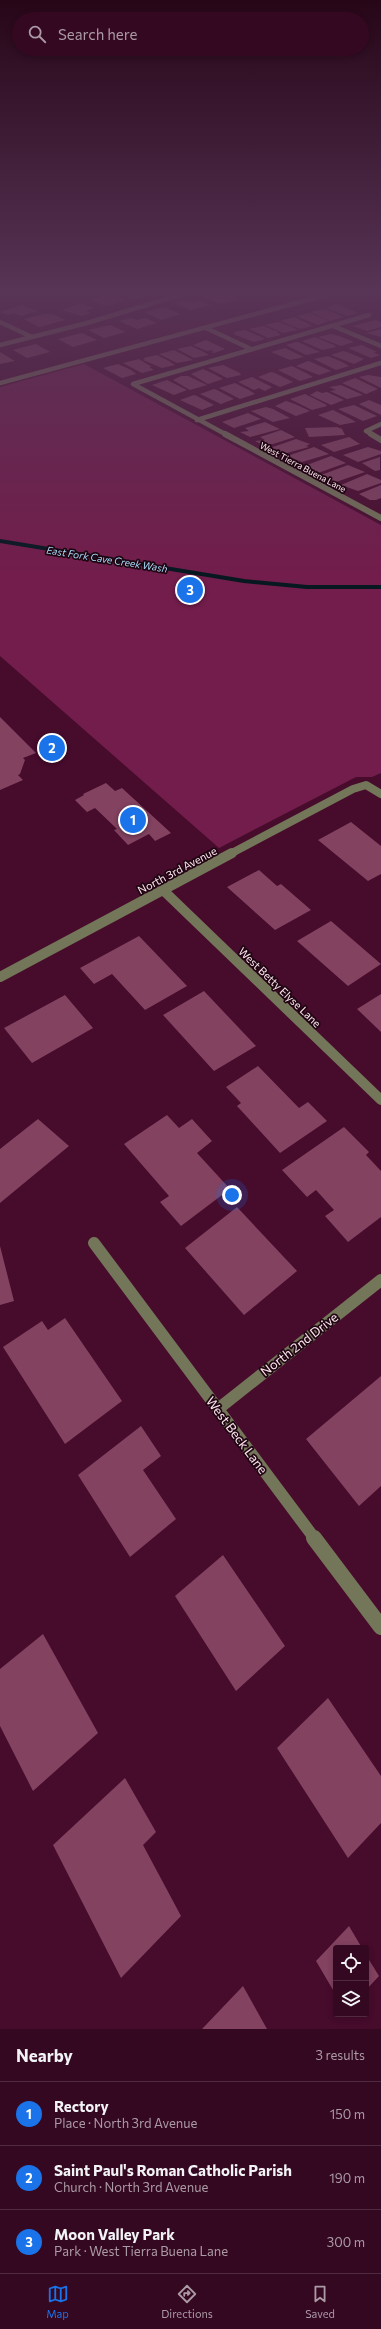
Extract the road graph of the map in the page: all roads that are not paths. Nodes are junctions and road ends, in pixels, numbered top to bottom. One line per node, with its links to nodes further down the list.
1 (134, 385): 3 (street, West Tierra Buena Lane)
2 (311, 385): 3 (street)
3 (198, 420): 6 (street, West Tierra Buena Lane)
4 (381, 424): 5 (street)
5 (381, 440)
6 (381, 518)
7 (381, 794): 8 (street, North 3rd Avenue)
8 (164, 891): 9 (street, North 3rd Avenue); 10 (street, West Betty Elyse Lane)
9 (0, 977)
10 (381, 1100)
11 (94, 1243): 13 (street, West Beck Lane)
12 (381, 1280): 13 (street, North 2nd Drive)
13 (218, 1409): 14 (street, West Beck Lane)
14 (381, 1627)

